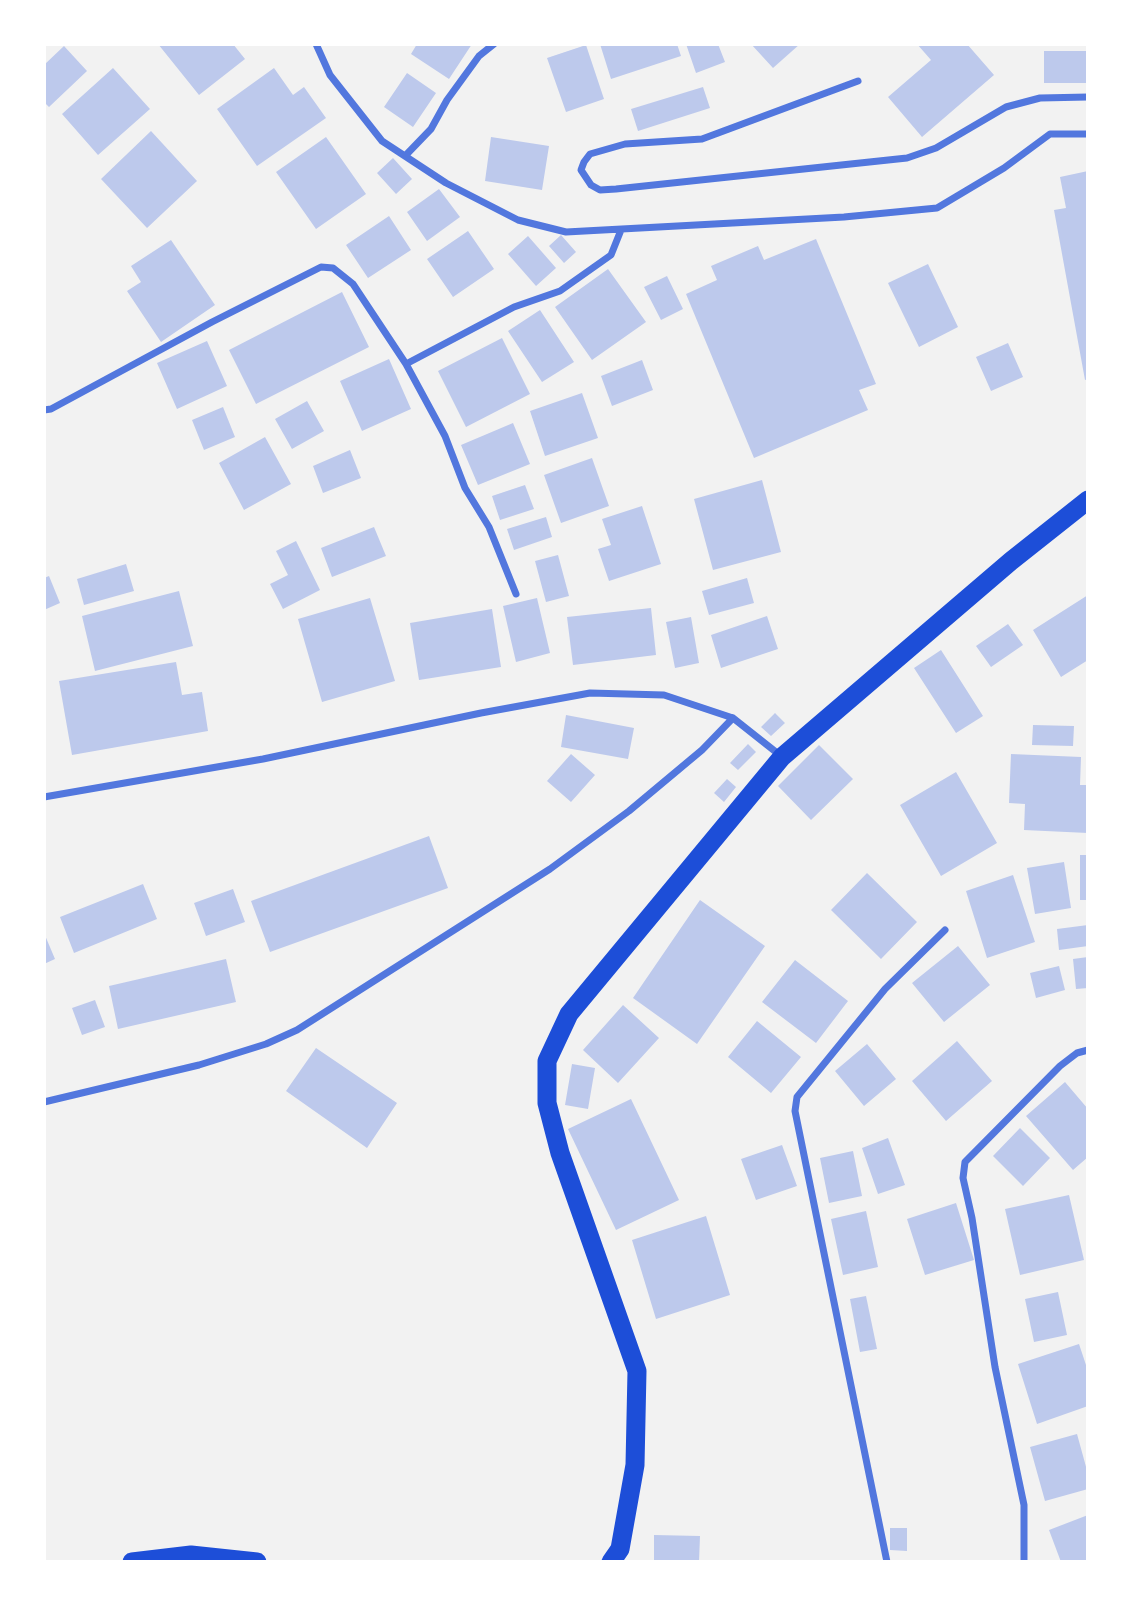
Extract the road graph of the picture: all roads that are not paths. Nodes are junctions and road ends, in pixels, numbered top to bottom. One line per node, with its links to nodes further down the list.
1 (316, 44): 6 (street)
2 (494, 44): 6 (street)
3 (858, 81): 4 (street)
4 (1088, 97)
5 (1088, 134): 7 (street)
6 (405, 156): 7 (street)
7 (621, 230): 8 (street)
8 (407, 364): 9 (street); 11 (street)
9 (44, 410)
10 (1088, 500): 13 (highway)
11 (516, 594)
12 (733, 718): 13 (street); 14 (street); 17 (street)
13 (782, 757): 18 (highway)
14 (44, 797)
15 (945, 930): 21 (street)
16 (1088, 1049): 22 (street)
17 (44, 1102)
18 (618, 1555)
19 (132, 1562): 20 (highway)
20 (257, 1562)
21 (887, 1562)
22 (1024, 1562)

